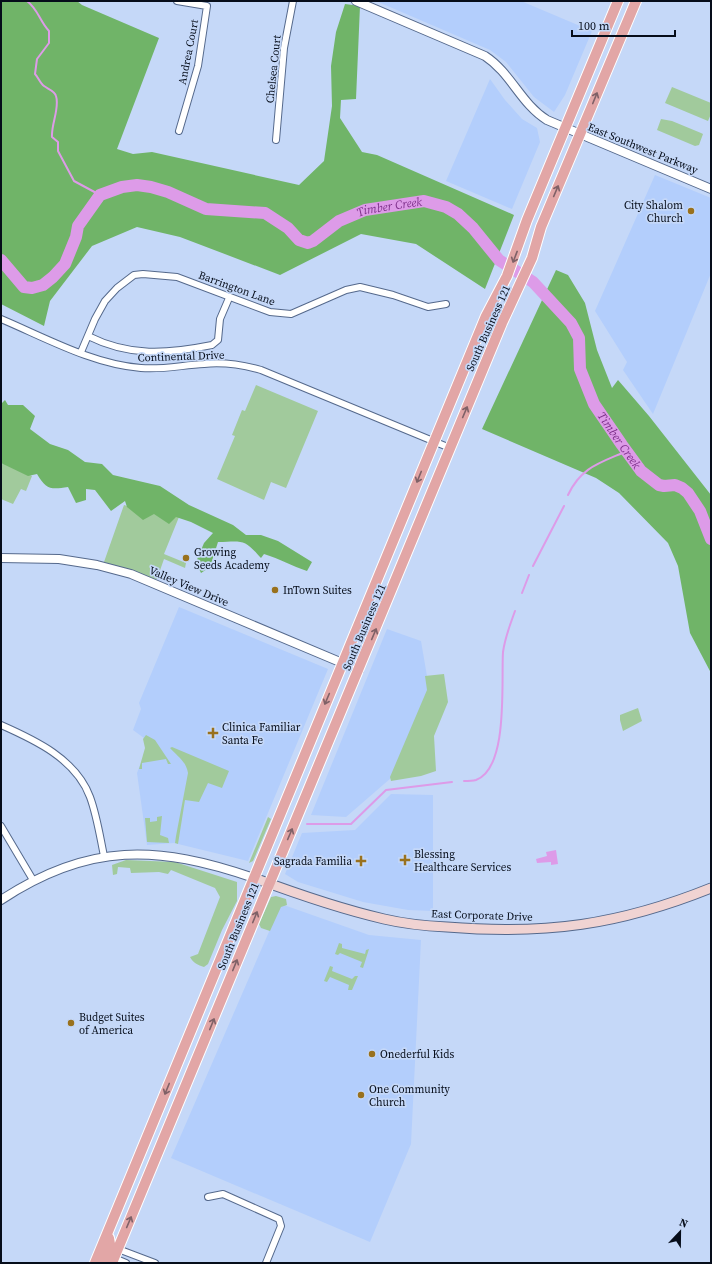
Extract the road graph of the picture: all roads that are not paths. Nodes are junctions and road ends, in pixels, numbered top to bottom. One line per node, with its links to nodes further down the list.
1 (177, 1): 7 (street, Andrea Court)
2 (293, 1): 9 (street, Chelsea Court)
3 (356, 1): 6 (street, East Southwest Parkway)
4 (618, 1): 6 (main road, South Business 121)
5 (636, 1): 8 (main road, South Business 121, one-way to 5)
6 (566, 129): 8 (street, East Southwest Parkway); 16 (main road, South Business 121, one-way to 16)
7 (179, 131)
8 (580, 134): 10 (street, East Southwest Parkway); 17 (main road, South Business 121, one-way to 8)
9 (276, 140)
10 (711, 189)
11 (229, 298): 12 (street, Barrington Lane); 14 (street, Barrington Lane); 14 (street)
12 (446, 304)
13 (1, 319): 15 (street, Continental Drive)
14 (88, 336): 15 (street, Barrington Lane)
15 (81, 352): 16 (street, Continental Drive)
16 (434, 441): 17 (street, Continental Drive); 19 (main road, South Business 121, one-way to 19)
17 (450, 448): 20 (main road, South Business 121, one-way to 17)
18 (1, 558): 19 (street, Valley View Drive)
19 (342, 663): 20 (street, Valley View Drive); 24 (main road, South Business 121, one-way to 24)
20 (359, 670): 26 (main road, South Business 121, one-way to 20)
21 (1, 725): 23 (street)
22 (2, 829): 25 (street)
23 (104, 856): 24 (street); 25 (street)
24 (254, 878): 26 (main road, East Corporate Drive); 29 (main road, South Business 121)
25 (33, 880): 28 (street)
26 (269, 883): 27 (main road, East Corporate Drive); 30 (main road, South Business 121, one-way to 26)
27 (711, 888)
28 (1, 900)
29 (182, 1053): 30 (main road); 32 (main road, South Business 121, one-way to 32)
30 (197, 1060): 33 (main road, South Business 121, one-way to 30)
31 (208, 1197): 38 (street)
32 (106, 1237): 34 (main road, South Business 121); 35 (main road)
33 (115, 1257): 36 (street); 37 (street)
34 (95, 1263)
35 (104, 1263)
36 (126, 1263)
37 (155, 1263)
38 (266, 1263)

